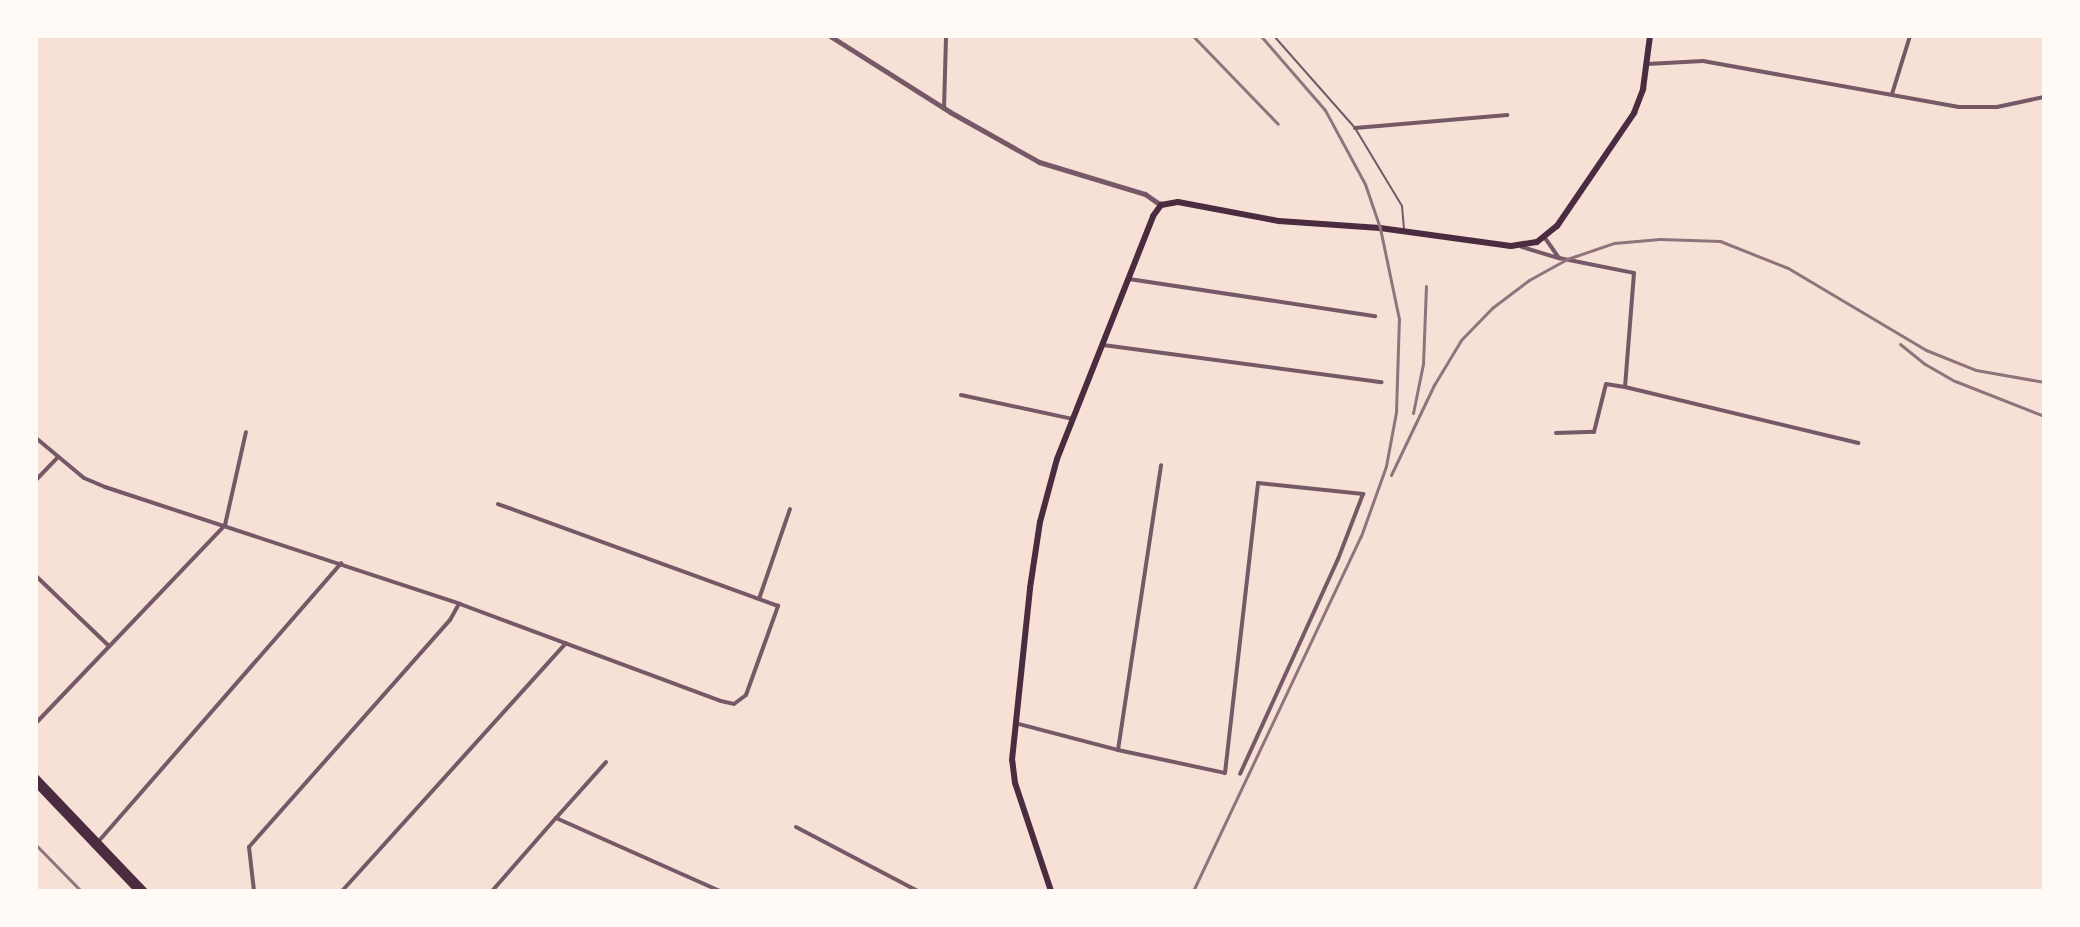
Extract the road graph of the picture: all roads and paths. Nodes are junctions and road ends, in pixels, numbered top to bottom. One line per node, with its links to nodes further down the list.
1 (831, 36): 9 (street)
2 (946, 36): 9 (street)
3 (1274, 36): 11 (lane)
4 (1650, 36): 6 (main road)
5 (1910, 36): 7 (street)
6 (1647, 64): 7 (street); 14 (main road)
7 (1892, 94): 8 (street)
8 (2044, 97)
9 (944, 109): 12 (street)
10 (1507, 115): 11 (street)
11 (1355, 128): 13 (lane)
12 (1161, 205): 13 (main road); 17 (main road)
13 (1404, 231): 15 (main road)
14 (1545, 238): 15 (main road); 16 (street)
15 (1520, 246): 16 (street)
16 (1559, 258): 21 (street)
17 (1127, 278): 18 (street); 19 (main road)
18 (1375, 316)
19 (1101, 344): 20 (street); 23 (main road)
20 (1382, 382)
21 (1625, 387): 25 (street); 27 (street)
22 (961, 395): 23 (street)
23 (1073, 419): 40 (main road)
24 (246, 432): 33 (street)
25 (1556, 433)
26 (36, 438): 28 (street)
27 (1858, 443)
28 (58, 457): 30 (street); 33 (street)
29 (1161, 465): 42 (street)
30 (36, 480)
31 (498, 504): 36 (street)
32 (790, 509): 36 (street)
33 (225, 525): 34 (street); 39 (street)
34 (342, 563): 37 (street); 49 (street)
35 (36, 576): 39 (street)
36 (759, 599): 38 (street)
37 (460, 604): 38 (street); 52 (street)
38 (566, 643): 53 (street)
39 (108, 645): 41 (street)
40 (1013, 722): 42 (street); 57 (main road)
41 (36, 723)
42 (1118, 750): 44 (street)
43 (606, 762): 47 (street)
44 (1240, 774)
45 (36, 777): 49 (main road)
46 (36, 784): 50 (main road)
47 (556, 818): 54 (street); 55 (street)
48 (796, 827): 56 (street)
49 (98, 842): 51 (main road)
50 (138, 891)
51 (145, 891)
52 (254, 891)
53 (342, 891)
54 (492, 891)
55 (720, 891)
56 (918, 891)
57 (1051, 891)

